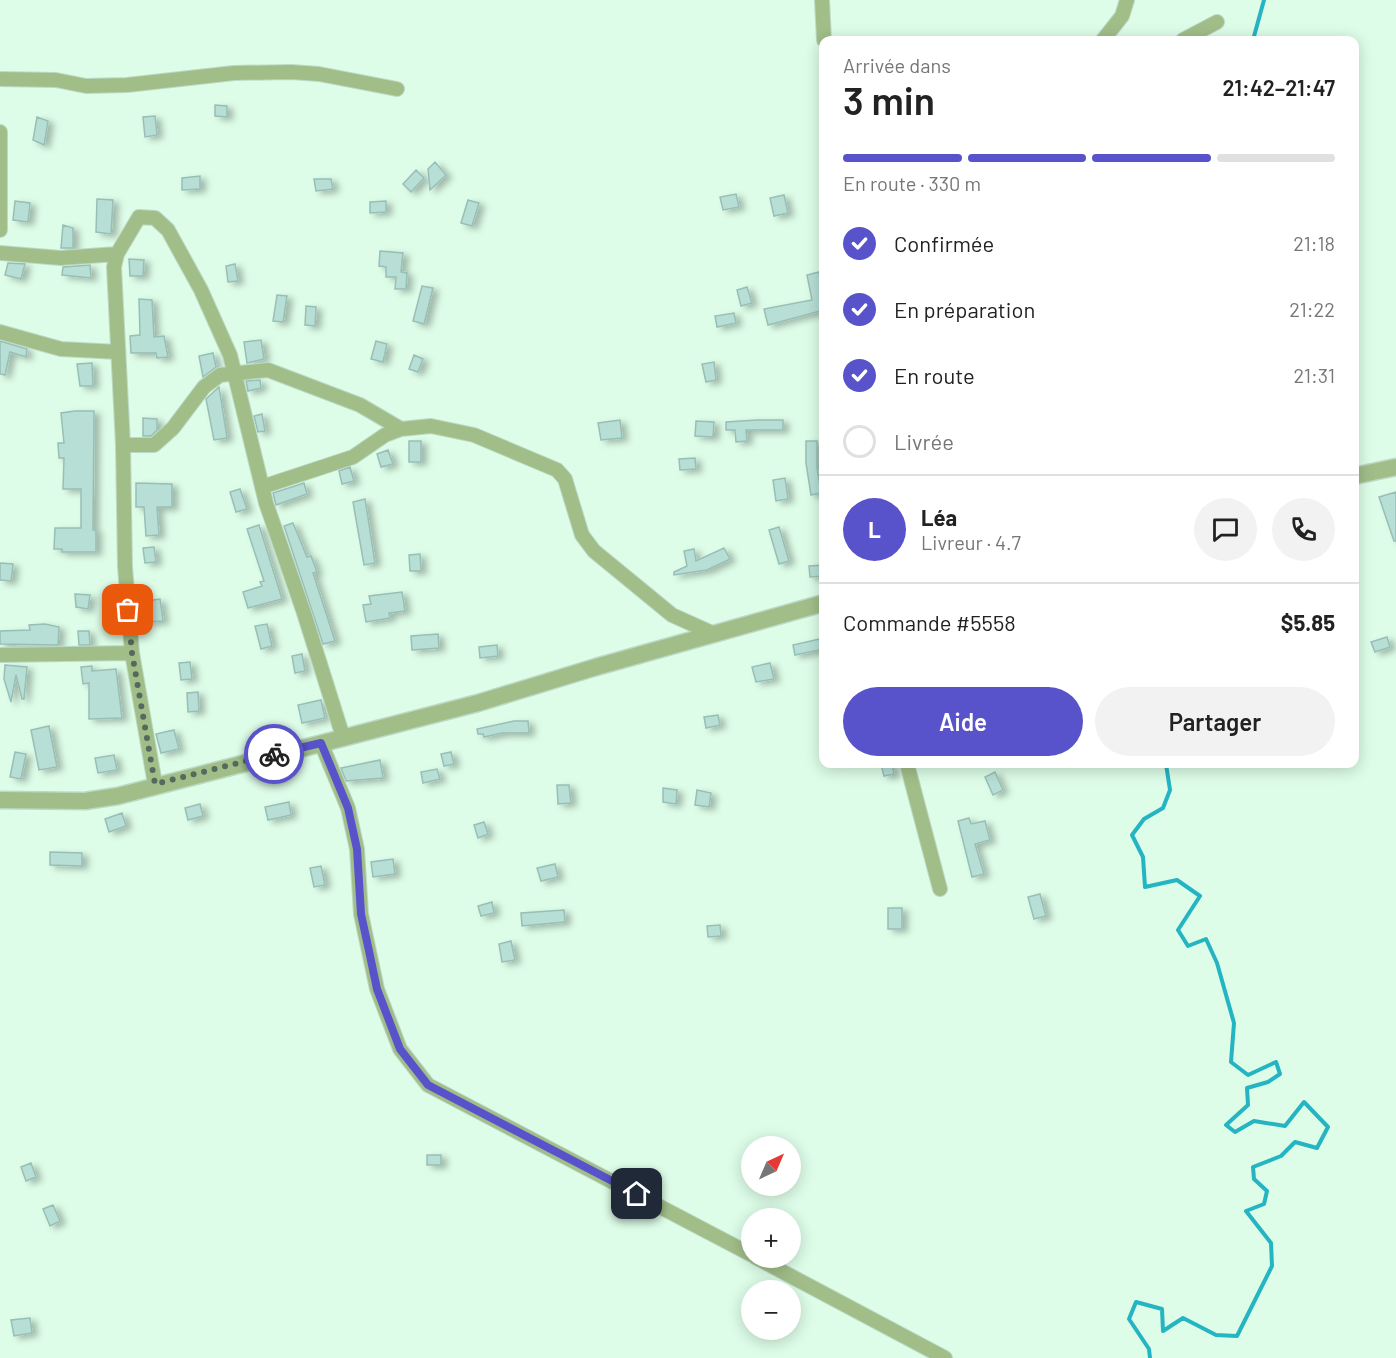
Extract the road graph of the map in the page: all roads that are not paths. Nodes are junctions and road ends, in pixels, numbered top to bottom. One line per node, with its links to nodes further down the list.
1 (822, 0): 4 (street)
2 (1127, 0): 5 (street)
3 (1217, 22): 6 (street)
4 (824, 36)
5 (1106, 36)
6 (1191, 36)
7 (0, 79): 8 (street)
8 (397, 89)
9 (0, 132): 10 (street)
10 (0, 142): 11 (street)
11 (0, 230)
12 (0, 253): 13 (street)
13 (117, 254): 15 (street); 16 (street)
14 (0, 332): 15 (street)
15 (118, 352): 18 (street)
16 (234, 373): 17 (street); 18 (street); 21 (street)
17 (401, 429): 21 (street); 23 (street)
18 (123, 445): 24 (street)
19 (1396, 467): 20 (street)
20 (1359, 475)
21 (262, 488): 26 (street)
22 (819, 604): 23 (street)
23 (712, 633): 26 (street)
24 (132, 653): 25 (street); 29 (street)
25 (0, 655)
26 (343, 737): 27 (street)
27 (321, 743): 29 (street); 32 (street)
28 (908, 768): 31 (street)
29 (155, 784): 30 (street)
30 (0, 800)
31 (940, 889)
32 (741, 1250)
33 (776, 1268): 34 (street)
34 (945, 1358)

